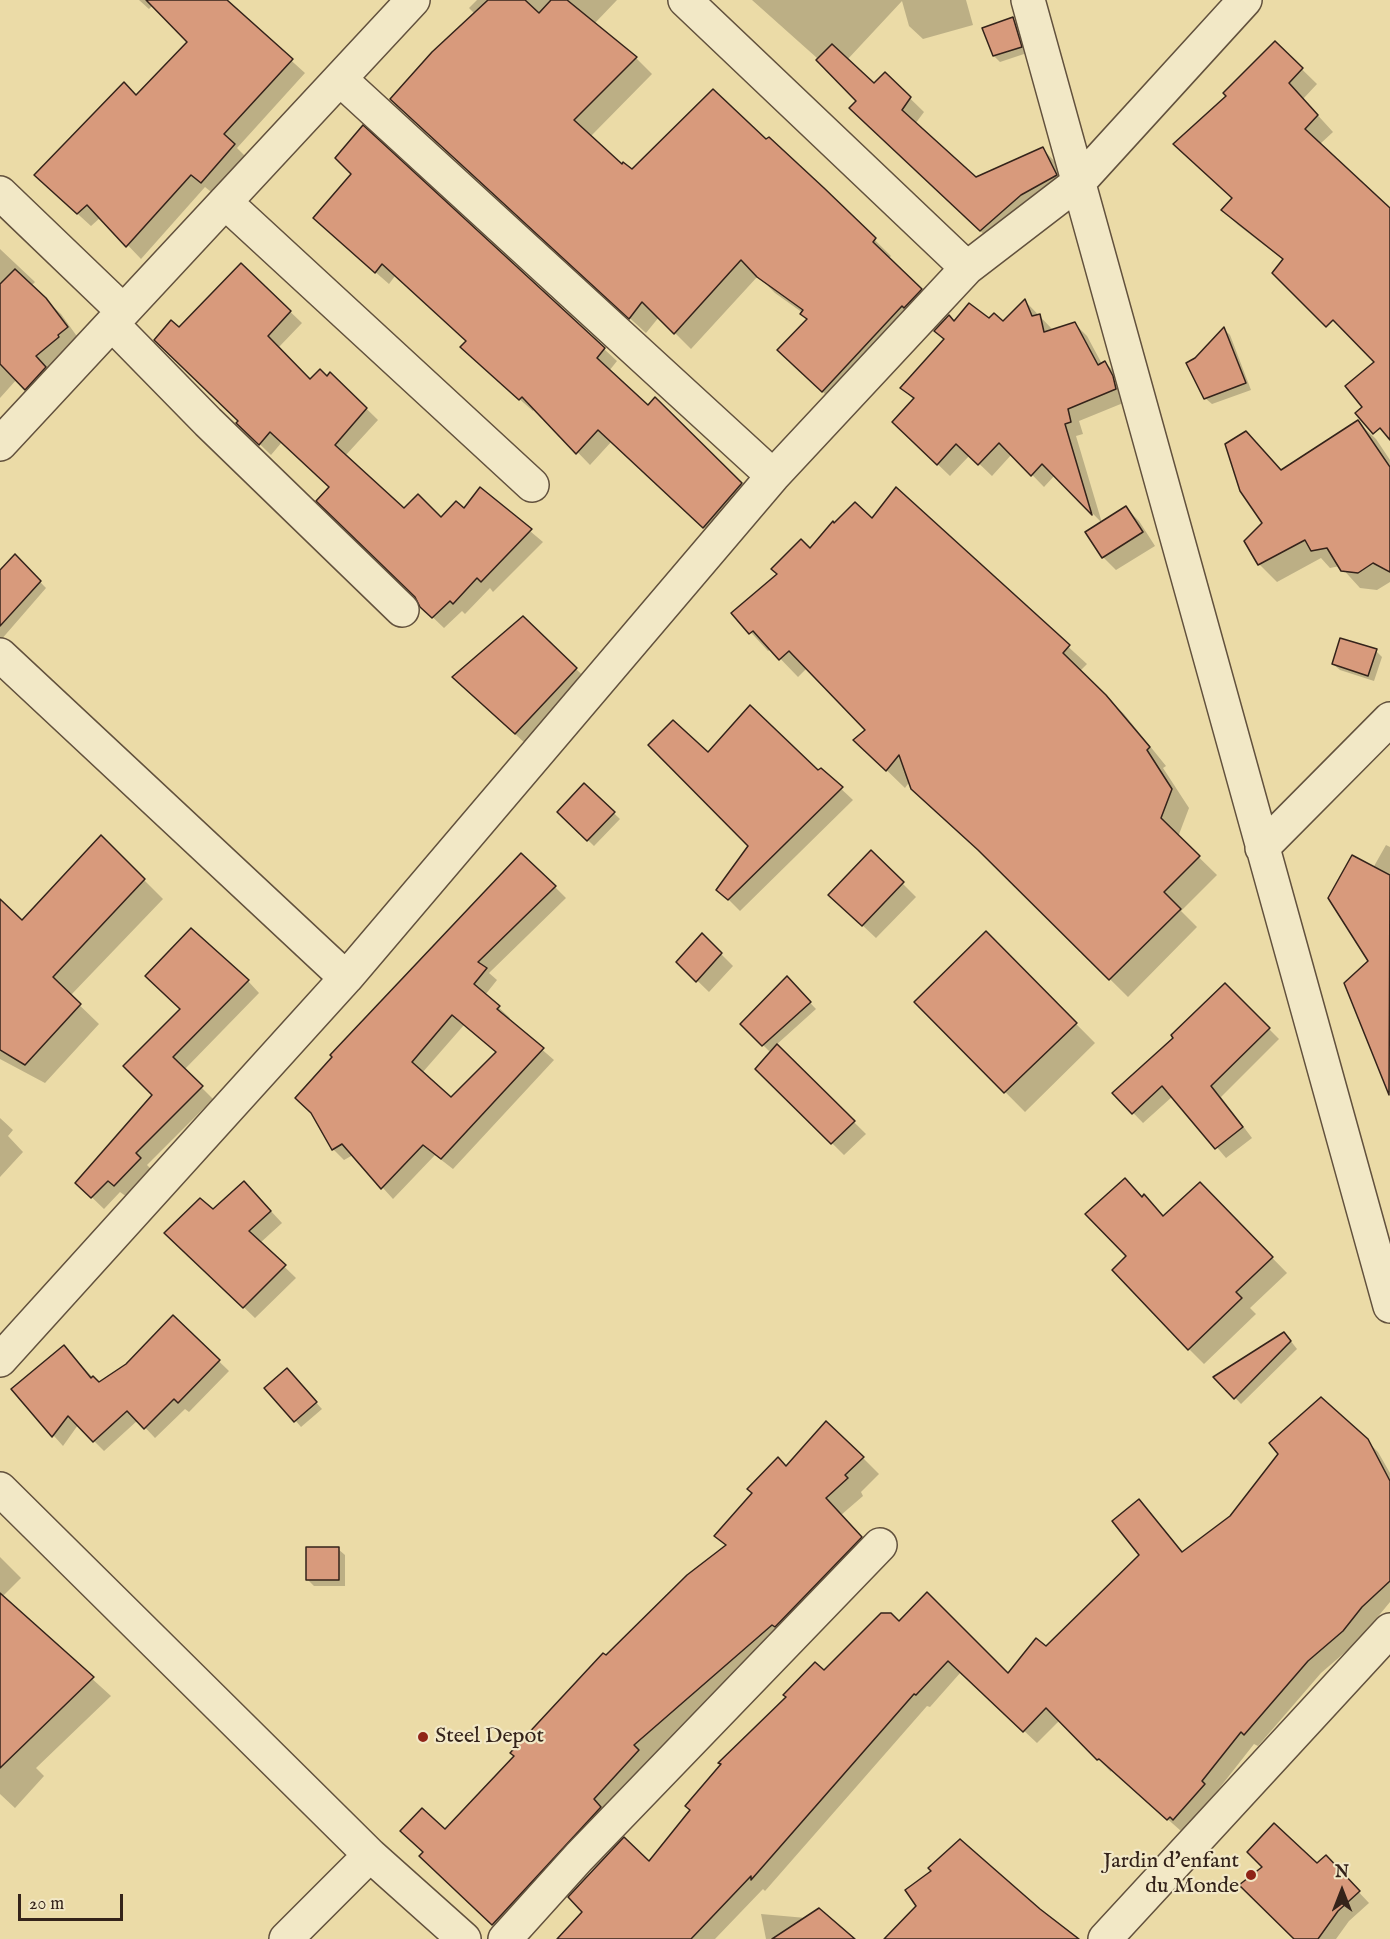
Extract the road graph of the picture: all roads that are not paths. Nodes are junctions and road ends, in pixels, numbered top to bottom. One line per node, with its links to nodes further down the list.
1 (413, 0): 5 (street)
2 (685, 0): 9 (street)
3 (1028, 0): 6 (street)
4 (1245, 0): 6 (street)
5 (340, 79): 8 (street); 12 (street)
6 (1079, 182): 9 (street); 17 (street)
7 (0, 194): 10 (street)
8 (225, 202): 10 (street); 13 (street)
9 (967, 268): 12 (street)
10 (118, 318): 11 (street); 14 (street)
11 (0, 444)
12 (773, 476): 18 (street)
13 (531, 484)
14 (402, 610)
15 (0, 655): 18 (street)
16 (1390, 719): 17 (street)
17 (1262, 848): 19 (street)
18 (346, 978): 20 (street)
19 (1390, 1306)
20 (0, 1360)
21 (0, 1489): 24 (street)
22 (880, 1545): 27 (street)
23 (1390, 1630): 28 (street)
24 (370, 1855): 25 (street); 26 (street)
25 (286, 1939)
26 (464, 1939)
27 (505, 1939)
28 (1106, 1939)

